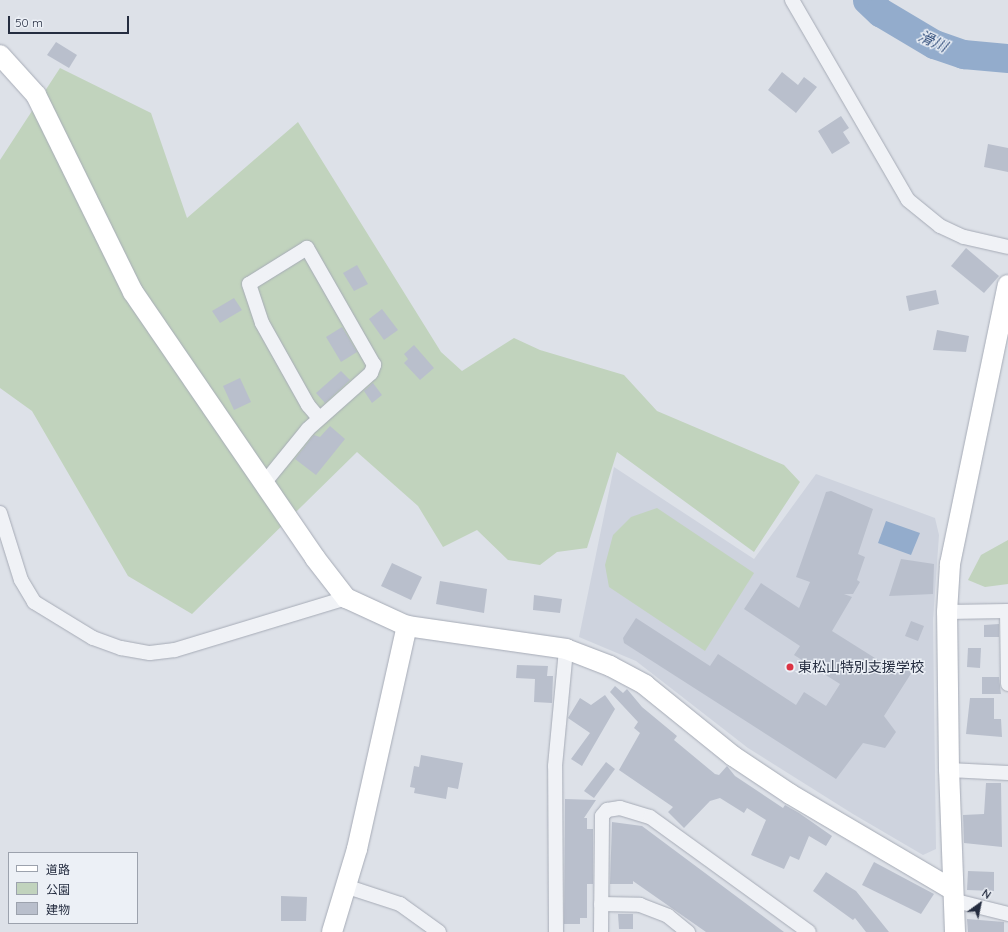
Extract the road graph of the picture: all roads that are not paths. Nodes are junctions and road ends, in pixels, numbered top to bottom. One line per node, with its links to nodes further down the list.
1 (792, 0): 3 (street)
2 (0, 55): 7 (street)
3 (1008, 247)
4 (1008, 285): 5 (street)
5 (1006, 305): 11 (street)
6 (319, 418): 6 (street); 7 (street)
7 (264, 482): 9 (street)
8 (0, 513): 9 (street)
9 (346, 598): 12 (street)
10 (1007, 611): 11 (street); 14 (street)
11 (947, 612): 15 (street)
12 (407, 626): 13 (street); 17 (street)
13 (566, 649): 18 (street); 23 (street)
14 (1008, 684)
15 (949, 770): 16 (street); 18 (street)
16 (1008, 773)
17 (348, 887): 21 (street); 22 (street)
18 (952, 894): 20 (street); 27 (street)
19 (601, 904): 24 (street); 25 (street); 26 (street)
20 (1008, 914)
21 (332, 932)
22 (438, 932)
23 (556, 932)
24 (601, 932)
25 (688, 932)
26 (809, 932)
27 (956, 932)

